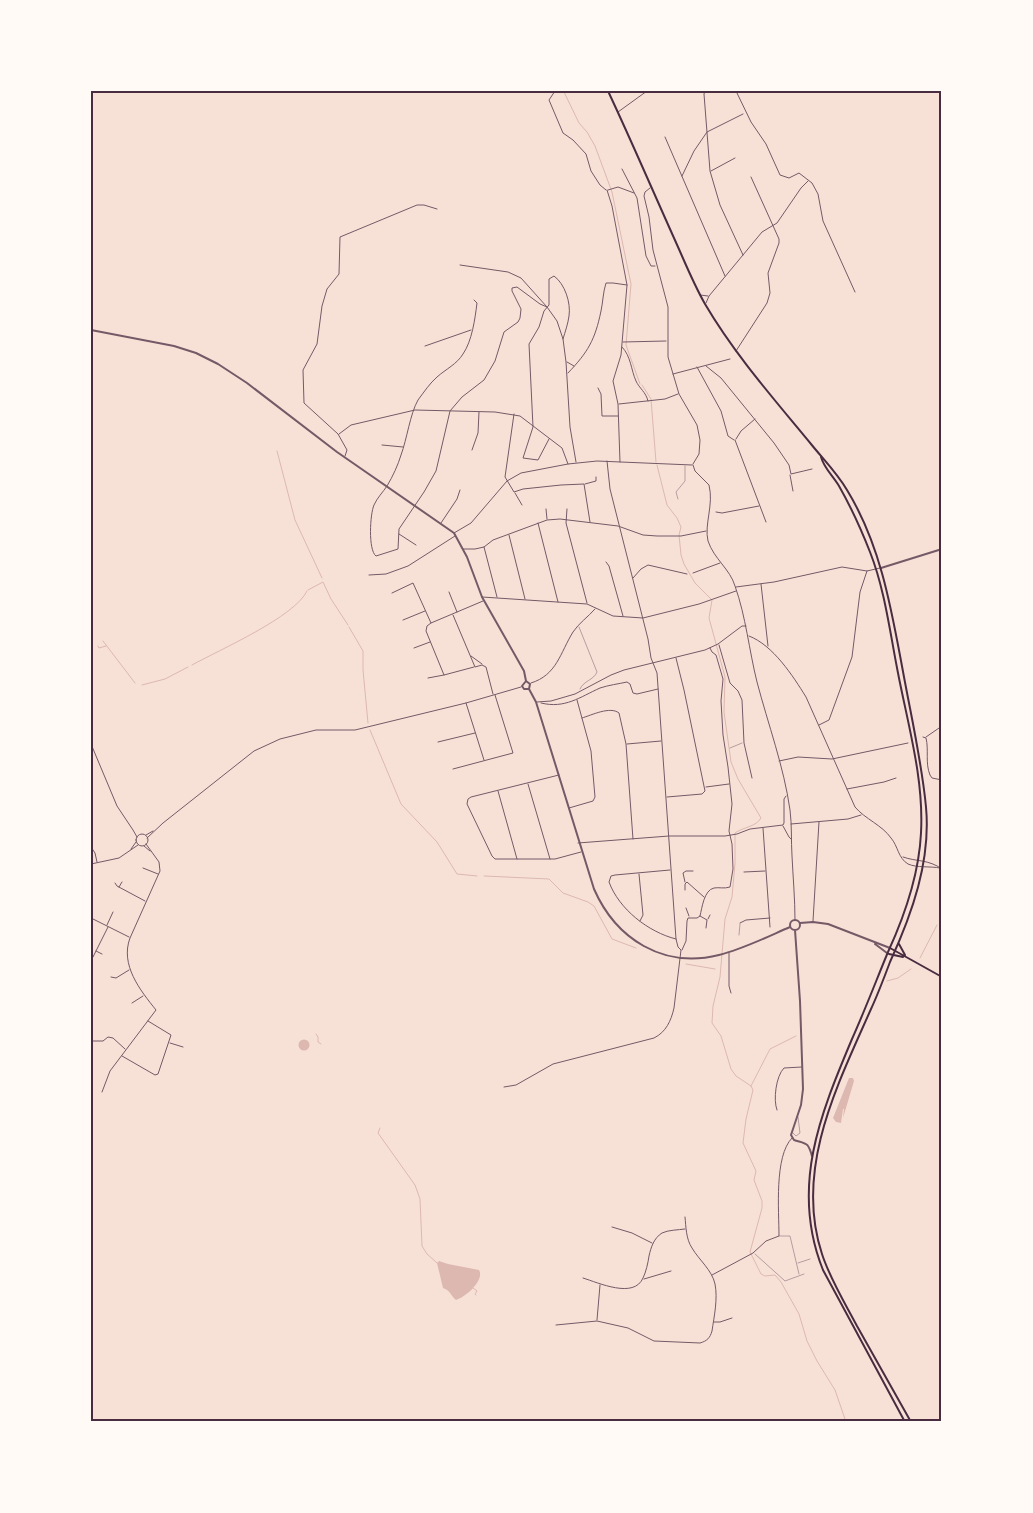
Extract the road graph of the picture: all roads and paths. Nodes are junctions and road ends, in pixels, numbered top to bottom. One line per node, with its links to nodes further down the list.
1 (555, 91): 17 (street)
2 (608, 91): 6 (main road)
3 (647, 91): 6 (street)
4 (705, 91): 8 (street)
5 (736, 91): 15 (street)
6 (618, 112): 16 (main road)
7 (743, 114): 8 (street)
8 (707, 132): 12 (street); 13 (street)
9 (665, 137): 13 (street)
10 (735, 158): 12 (street)
11 (622, 170): 18 (street)
12 (710, 171): 21 (street)
13 (682, 177): 24 (street)
14 (751, 177): 20 (street)
15 (808, 180): 20 (street); 26 (street)
16 (651, 188): 23 (street); 27 (main road)
17 (609, 189): 18 (street); 25 (street)
18 (634, 193): 23 (street)
19 (437, 209): 58 (street)
20 (772, 226): 21 (street); 39 (street)
21 (743, 255): 24 (street)
22 (460, 265): 31 (street)
23 (656, 265): 35 (street)
24 (725, 277): 28 (street)
25 (627, 285): 36 (street); 42 (street)
26 (855, 292)
27 (700, 295): 28 (street); 30 (main road)
28 (709, 296): 30 (street)
29 (474, 300): 33 (street)
30 (705, 304): 39 (main road)
31 (547, 307): 34 (street); 34 (street); 52 (street); 57 (street)
32 (91, 330): 64 (street)
33 (471, 330): 37 (street); 51 (street)
34 (563, 340): 41 (street)
35 (667, 341): 36 (street); 45 (street)
36 (623, 342): 38 (street)
37 (425, 346)
38 (622, 347): 49 (street); 50 (street)
39 (736, 351): 65 (main road)
40 (730, 359): 43 (street)
41 (566, 362): 42 (street); 46 (street)
42 (575, 366): 46 (street)
43 (706, 366): 44 (street); 56 (street)
44 (697, 367): 45 (street); 60 (street)
45 (672, 374): 48 (street)
46 (567, 375): 67 (street)
47 (598, 388): 55 (street)
48 (679, 394): 49 (street); 71 (street)
49 (650, 401): 50 (street)
50 (618, 404): 55 (street)
51 (415, 410): 52 (street); 58 (street); 62 (street)
52 (450, 411): 53 (street); 83 (street)
53 (480, 411): 54 (street); 63 (street)
54 (514, 414): 57 (street); 75 (street)
55 (619, 416): 68 (street)
56 (756, 419): 60 (street); 73 (street)
57 (533, 426): 59 (street); 59 (street)
58 (338, 434): 64 (street)
59 (549, 439): 69 (street)
60 (735, 440): 84 (street)
61 (382, 445): 62 (street)
62 (403, 447): 77 (street)
63 (472, 450)
64 (345, 457): 77 (street)
65 (821, 457): 105 (main road); 106 (main road)
66 (607, 461): 67 (street); 68 (street); 94 (street)
67 (576, 462): 69 (street)
68 (620, 462): 70 (street)
69 (568, 464): 75 (street)
70 (685, 464): 71 (street); 81 (lane)
71 (693, 465): 95 (street)
72 (812, 469): 73 (street)
73 (791, 474): 79 (street)
74 (596, 477): 76 (street)
75 (507, 481): 80 (street); 97 (street)
76 (584, 484): 80 (street); 93 (street)
77 (387, 486): 83 (street); 96 (street)
78 (460, 490): 92 (street)
79 (793, 491)
80 (514, 492): 82 (street)
81 (678, 499)
82 (522, 504)
83 (415, 505): 92 (street); 96 (street)
84 (759, 505): 87 (street); 91 (street)
85 (546, 509): 88 (street)
86 (568, 509): 89 (street)
87 (716, 512)
88 (547, 520): 89 (street); 90 (street)
89 (566, 520): 93 (street); 124 (street)
90 (538, 522): 98 (street); 123 (street)
91 (766, 522)
92 (441, 523): 97 (street)
93 (590, 523): 94 (street)
94 (620, 527): 95 (street); 112 (street)
95 (706, 531): 104 (street)
96 (398, 534): 99 (street)
97 (455, 534): 102 (street); 110 (street)
98 (509, 534): 100 (street); 121 (street)
99 (416, 545)
100 (484, 547): 102 (street); 120 (street)
101 (942, 548): 105 (street)
102 (464, 549): 119 (street)
103 (606, 562): 129 (street)
104 (720, 563): 108 (street); 115 (street)
105 (881, 568): 106 (street); 214 (main road)
106 (876, 569): 107 (street); 213 (main road)
107 (867, 571): 114 (street); 160 (street)
108 (693, 573)
109 (687, 574): 112 (street)
110 (369, 575)
111 (412, 578): 113 (street)
112 (632, 578): 130 (street)
113 (413, 583): 117 (street); 126 (street)
114 (761, 584): 115 (street); 138 (street)
115 (736, 587): 116 (street)
116 (736, 590): 130 (street); 133 (street)
117 (392, 592)
118 (449, 592): 127 (street)
119 (482, 597): 120 (street); 122 (street)
120 (497, 597): 121 (street)
121 (526, 599): 123 (street)
122 (484, 601): 127 (street); 148 (street)
123 (558, 602): 124 (street)
124 (587, 604): 125 (street)
125 (596, 609): 129 (street); 134 (street)
126 (426, 611): 131 (street); 132 (street)
127 (457, 612): 128 (street)
128 (453, 614): 132 (street); 141 (street)
129 (624, 616): 130 (street)
130 (643, 618): 143 (street)
131 (403, 620)
132 (431, 623): 136 (street)
133 (746, 625): 135 (street); 137 (street)
134 (578, 626): 149 (street); 153 (lane)
135 (748, 636): 138 (street); 172 (street)
136 (430, 641): 139 (street); 146 (street)
137 (717, 645): 140 (street); 165 (street)
138 (768, 647): 160 (street)
139 (414, 648)
140 (710, 648): 142 (street); 179 (street)
141 (470, 655): 144 (street); 145 (street)
142 (676, 657): 143 (street); 180 (street)
143 (654, 663): 152 (street); 153 (street)
144 (482, 665): 145 (street); 154 (street)
145 (475, 667): 146 (street)
146 (444, 675): 147 (street)
147 (428, 678)
148 (526, 682): 149 (street); 150 (street)
149 (530, 684): 151 (street)
150 (522, 686): 151 (street); 154 (street)
151 (529, 689): 156 (street)
152 (658, 689): 155 (street); 163 (street)
153 (580, 692): 158 (street)
154 (494, 695): 157 (street); 171 (street)
155 (577, 700): 158 (street); 159 (street)
156 (536, 702): 158 (street); 174 (street)
157 (466, 703): 162 (street); 192 (street)
158 (541, 703)
159 (582, 718): 168 (street); 185 (street)
160 (818, 726): 170 (street)
161 (942, 726): 177 (street)
162 (475, 733): 164 (street); 171 (street)
163 (662, 741): 168 (street); 184 (street)
164 (438, 742)
165 (744, 743): 169 (lane); 175 (street)
166 (908, 743): 170 (street)
167 (91, 744): 191 (street)
168 (626, 744): 199 (street)
169 (730, 748)
170 (832, 759): 172 (street); 181 (street)
171 (485, 761): 173 (street)
172 (779, 761): 183 (street)
173 (453, 770)
174 (559, 775): 178 (street); 185 (street)
175 (752, 778)
176 (896, 778): 181 (street)
177 (942, 780)
178 (528, 783): 182 (street); 212 (street)
179 (730, 784): 180 (street); 194 (street)
180 (704, 787): 184 (street)
181 (847, 789): 186 (street)
182 (497, 790): 211 (street); 211 (street)
183 (787, 794): 188 (street); 189 (street)
184 (666, 797): 196 (street)
185 (569, 808): 202 (street)
186 (862, 815): 187 (street); 210 (street)
187 (819, 822): 188 (street); 244 (street)
188 (790, 824): 200 (street)
189 (783, 826): 190 (street); 200 (street)
190 (763, 827): 194 (street); 223 (street)
191 (133, 830): 193 (street); 197 (street)
192 (154, 831): 195 (street); 198 (street)
193 (140, 835): 195 (street); 197 (street)
194 (731, 835): 196 (street); 232 (street)
195 (145, 836): 198 (street)
196 (669, 836): 199 (street); 221 (street)
197 (136, 837): 201 (street)
198 (147, 838): 203 (street)
199 (633, 839): 202 (street)
200 (791, 839): 242 (street)
201 (136, 842): 204 (street); 207 (street)
202 (578, 843): 209 (street)
203 (146, 844): 205 (street); 208 (street)
204 (138, 845): 205 (street); 207 (street)
205 (144, 846): 208 (street)
206 (91, 847): 215 (street)
207 (130, 849): 215 (street)
208 (150, 851): 226 (street)
209 (582, 852): 212 (street); 267 (street)
210 (901, 856): 213 (street); 217 (street)
211 (518, 860): 212 (street)
212 (550, 860)
213 (918, 860): 214 (street); 217 (main road)
214 (924, 860): 218 (main road); 220 (street)
215 (97, 863): 216 (street)
216 (91, 864)
217 (917, 866): 218 (street); 257 (main road)
218 (923, 866): 220 (street); 256 (main road)
219 (143, 868): 226 (street)
220 (941, 868)
221 (671, 870): 225 (street); 254 (street)
222 (693, 871): 228 (street)
223 (766, 871): 224 (street); 240 (street)
224 (744, 872)
225 (639, 873): 243 (street); 243 (street)
226 (159, 874): 233 (street)
227 (122, 882): 230 (street)
228 (686, 882): 231 (street); 232 (street)
229 (115, 883): 230 (street)
230 (119, 887): 233 (street)
231 (685, 890)
232 (705, 898): 237 (street)
233 (146, 902): 253 (street)
234 (686, 908): 238 (street)
235 (113, 912): 247 (street)
236 (710, 915): 241 (street)
237 (700, 916): 238 (street); 241 (street)
238 (690, 917): 258 (street)
239 (91, 918): 247 (street)
240 (770, 918): 245 (street); 249 (street)
241 (707, 920): 250 (street)
242 (794, 920): 246 (street); 248 (street)
243 (640, 921): 254 (street)
244 (813, 922): 246 (street); 255 (street)
245 (740, 923): 252 (lane)
246 (800, 923): 251 (street)
247 (107, 926): 253 (street); 259 (street)
248 (790, 926): 251 (street); 261 (street)
249 (770, 927)
250 (706, 928)
251 (795, 930): 280 (street)
252 (739, 935)
253 (130, 938): 268 (street)
254 (676, 939): 258 (street)
255 (873, 943): 257 (street); 262 (street)
256 (899, 943): 260 (main road); 266 (main road)
257 (890, 948): 260 (main road); 262 (main road)
258 (682, 950): 267 (street)
259 (96, 951): 263 (street); 265 (street)
260 (896, 951): 264 (main road); 266 (main road)
261 (730, 952): 267 (street); 271 (street)
262 (888, 953): 264 (main road); 287 (main road)
263 (102, 954)
264 (894, 956): 266 (main road); 308 (main road)
265 (93, 957)
266 (906, 957): 269 (main road)
267 (681, 958): 281 (street)
268 (130, 970): 270 (street); 272 (street)
269 (942, 977)
270 (111, 978)
271 (730, 993)
272 (144, 995): 273 (street); 274 (street)
273 (132, 1003)
274 (148, 1020): 276 (street); 278 (street)
275 (91, 1040): 278 (street)
276 (170, 1042): 277 (street); 279 (street)
277 (183, 1048)
278 (125, 1050): 279 (street)
279 (121, 1056): 282 (street)
280 (803, 1067): 283 (street); 284 (street)
281 (504, 1088)
282 (102, 1092)
283 (777, 1110)
284 (798, 1117): 285 (street); 285 (lane)
285 (792, 1132): 286 (street)
286 (792, 1138): 287 (street); 291 (street)
287 (812, 1156): 307 (main road)
288 (685, 1217): 290 (street)
289 (612, 1227): 292 (street)
290 (686, 1229): 292 (street); 298 (street)
291 (779, 1236): 293 (street); 295 (lane)
292 (653, 1243): 301 (street)
293 (754, 1253): 298 (street); 299 (lane)
294 (810, 1259): 295 (lane)
295 (796, 1264): 299 (lane)
296 (672, 1271): 301 (street)
297 (804, 1274): 299 (lane)
298 (711, 1275): 305 (street)
299 (799, 1276)
300 (583, 1278): 302 (street)
301 (643, 1280): 302 (street)
302 (600, 1284): 304 (street)
303 (732, 1318): 305 (street)
304 (597, 1321): 305 (street); 306 (street)
305 (714, 1322)
306 (556, 1325)
307 (905, 1422)
308 (911, 1422)

